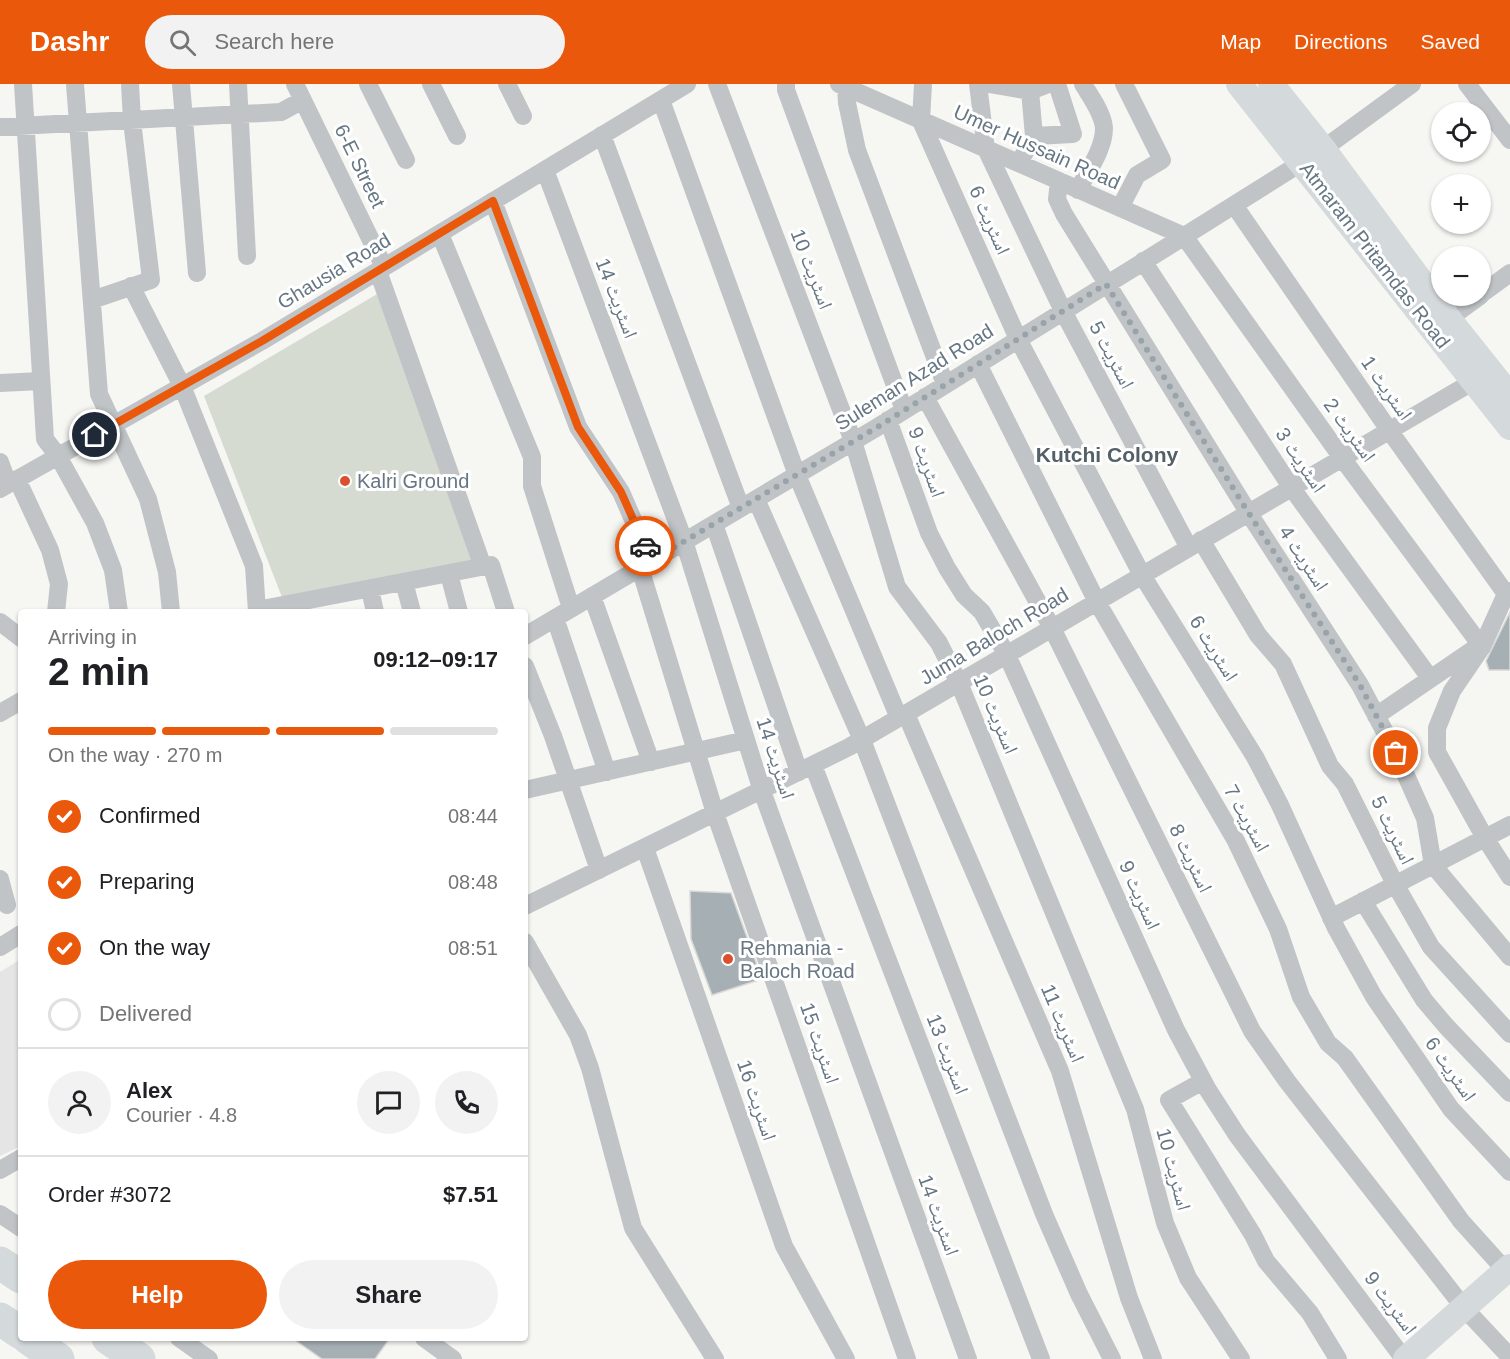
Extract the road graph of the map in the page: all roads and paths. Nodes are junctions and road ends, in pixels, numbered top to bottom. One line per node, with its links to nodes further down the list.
1 (23, 84): 33 (street)
2 (75, 84): 32 (street)
3 (130, 84): 30 (street)
4 (181, 84): 29 (street)
5 (238, 84): 27 (street)
6 (368, 84): 41 (street)
7 (431, 84): 36 (street)
8 (507, 84): 28 (street)
9 (687, 84): 26 (street, Ghausia Road)
10 (717, 84): 78 (street, اسٹریٹ 10)
11 (786, 84): 73 (street)
12 (923, 84): 31 (street)
13 (978, 84): 39 (street, اسٹریٹ 5)
14 (989, 84): 24 (street)
15 (1048, 84): 24 (street)
16 (1057, 84): 37 (street)
17 (1124, 84): 49 (street)
18 (1239, 84): 43 (main road, Atmaram Pritamdas Road)
19 (1271, 84): 40 (main road, Atmaram Pritamdas Road)
20 (1467, 84): 38 (street)
21 (1407, 85): 40 (street, Suleman Azad Road)
22 (842, 86): 31 (street, Umer Hussain Road); 69 (street)
23 (1088, 86): 46 (street)
24 (1030, 90): 37 (street)
25 (299, 92): 27 (street); 54 (street, 6-E Street)
26 (661, 100): 35 (street, Ghausia Road); 82 (street, اسٹریٹ 11)
27 (240, 115): 29 (street); 52 (street)
28 (523, 116)
29 (183, 117): 30 (street); 55 (street)
30 (132, 121): 32 (street); 58 (street)
31 (921, 121): 39 (street, Umer Hussain Road); 64 (street, اسٹریٹ 6)
32 (78, 124): 33 (street); 60 (street)
33 (25, 126): 34 (street); 66 (street)
34 (0, 127)
35 (602, 135): 44 (street, Ghausia Road); 85 (street)
36 (457, 136)
37 (1035, 136): 42 (street)
38 (1510, 140)
39 (986, 149): 42 (street, Umer Hussain Road); 62 (street, اسٹریٹ 5)
40 (1323, 149): 43 (street, Suleman Azad Road); 63 (main road, Atmaram Pritamdas Road)
41 (406, 160)
42 (1019, 163): 45 (street, Umer Hussain Road)
43 (1301, 163): 48 (street, Suleman Azad Road); 63 (main road, Atmaram Pritamdas Road)
44 (545, 170): 47 (street, Ghausia Road); 88 (street, اسٹریٹ 14)
45 (1059, 181): 46 (street, Umer Hussain Road); 57 (street, اسٹریٹ 4)
46 (1078, 190): 49 (street, Umer Hussain Road)
47 (493, 201): 50 (street, Ghausia Road); 90 (street, اسٹریٹ 15)
48 (1234, 205): 51 (street, Suleman Azad Road); 77 (street, اسٹریٹ 1)
49 (1120, 208): 51 (street, Umer Hussain Road)
50 (440, 234): 54 (street, Ghausia Road); 100 (street)
51 (1184, 236): 53 (street, Suleman Azad Road); 80 (street, اسٹریٹ 2)
52 (247, 256)
53 (1143, 261): 57 (street, Suleman Azad Road); 84 (street, اسٹریٹ 3)
54 (381, 269): 70 (street, Ghausia Road); 91 (street, 6-E Street)
55 (197, 273)
56 (1510, 273): 59 (street)
57 (1106, 284): 62 (street, Suleman Azad Road); 86 (street, اسٹریٹ 4)
58 (131, 286): 60 (street); 70 (street)
59 (1491, 287)
60 (92, 300): 75 (street)
61 (1465, 306): 63 (street)
62 (1063, 311): 64 (street, Suleman Azad Road); 89 (street, اسٹریٹ 5)
63 (1441, 324): 67 (main road, Atmaram Pritamdas Road); 71 (main road, Atmaram Pritamdas Road)
64 (1018, 339): 65 (street, Suleman Azad Road); 93 (street, اسٹریٹ 6)
65 (978, 364): 69 (street, Suleman Azad Road); 98 (street, اسٹریٹ 7)
66 (41, 381): 68 (street); 79 (street)
67 (1474, 381): 76 (main road, Atmaram Pritamdas Road); 77 (street, Juma Baloch Road)
68 (0, 383)
69 (945, 384): 72 (street, Suleman Azad Road)
70 (182, 386): 75 (street, Ghausia Road); 104 (street)
71 (1510, 396)
72 (925, 397): 73 (street, Suleman Azad Road); 112 (street, اسٹریٹ 8)
73 (904, 410): 74 (street, Suleman Azad Road)
74 (888, 420): 78 (street, Suleman Azad Road); 116 (street, اسٹریٹ 9)
75 (114, 424): 79 (street, Ghausia Road); 103 (street)
76 (1510, 427)
77 (1389, 430): 80 (street, Juma Baloch Road); 96 (street, اسٹریٹ 1)
78 (854, 441): 82 (street, Suleman Azad Road); 119 (street, اسٹریٹ 10)
79 (58, 456): 83 (street, Ghausia Road); 102 (street)
80 (1342, 457): 84 (street, Juma Baloch Road); 115 (street, اسٹریٹ 2)
81 (0, 462): 83 (street)
82 (797, 475): 85 (street, Suleman Azad Road); 120 (street, اسٹریٹ 11)
83 (8, 484): 101 (street)
84 (1291, 487): 86 (street, Juma Baloch Road); 118 (street, اسٹریٹ 3)
85 (748, 503): 87 (street, Suleman Azad Road); 123 (street)
86 (1248, 512): 89 (street, Juma Baloch Road); 121 (street, اسٹریٹ 4)
87 (714, 524): 88 (street, Suleman Azad Road); 126 (street, اسٹریٹ 13)
88 (684, 542): 90 (street, Suleman Azad Road); 122 (street, اسٹریٹ 14)
89 (1195, 544): 93 (street, Juma Baloch Road); 139 (street, اسٹریٹ 5)
90 (646, 565): 97 (street, Suleman Azad Road); 124 (street, اسٹریٹ 15)
91 (483, 567): 92 (street); 109 (street)
92 (449, 574): 94 (street); 108 (street)
93 (1142, 575): 98 (street, Juma Baloch Road); 143 (street, اسٹریٹ 6)
94 (404, 582): 95 (street); 107 (street)
95 (370, 589): 99 (street); 106 (street)
96 (1508, 593): 115 (street)
97 (592, 596): 100 (street, Suleman Azad Road); 125 (street)
98 (1096, 602): 112 (street, Juma Baloch Road); 157 (street, اسٹریٹ 7)
99 (311, 606): 105 (street)
100 (572, 608): 110 (street, Suleman Azad Road)
101 (56, 609)
102 (119, 609)
103 (171, 609)
104 (257, 609)
105 (279, 609)
106 (374, 609)
107 (411, 609)
108 (458, 609)
109 (505, 609)
110 (555, 618): 113 (street, Suleman Azad Road); 127 (street)
111 (0, 622): 114 (street)
112 (1052, 628): 116 (street, Juma Baloch Road); 159 (street, اسٹریٹ 8)
113 (528, 634)
114 (18, 636)
115 (1483, 644): 118 (street); 133 (street)
116 (1007, 655): 119 (street, Juma Baloch Road); 149 (street, اسٹریٹ 9)
117 (528, 674): 128 (street)
118 (1431, 678): 121 (street)
119 (959, 683): 120 (street, Juma Baloch Road); 178 (street, اسٹریٹ 10)
120 (903, 716): 123 (street, Juma Baloch Road); 177 (street, اسٹریٹ 11)
121 (1376, 716): 135 (street, اسٹریٹ 4)
122 (746, 740): 124 (street); 130 (street, اسٹریٹ 14)
123 (862, 740): 126 (street, Juma Baloch Road); 176 (street)
124 (696, 751): 125 (street); 131 (street, اسٹریٹ 15)
125 (651, 762): 127 (street)
126 (806, 769): 130 (street, Juma Baloch Road); 175 (street, اسٹریٹ 13)
127 (607, 772): 128 (street)
128 (568, 780): 129 (street); 136 (street)
129 (528, 789)
130 (762, 791): 131 (street, Juma Baloch Road); 174 (street, اسٹریٹ 14)
131 (715, 813): 134 (street, Juma Baloch Road); 173 (street, اسٹریٹ 15)
132 (1510, 825): 133 (street)
133 (1485, 837): 135 (street); 137 (street)
134 (645, 848): 136 (street, Juma Baloch Road); 172 (street, اسٹریٹ 16)
135 (1433, 865): 139 (street); 147 (street)
136 (599, 870): 142 (street, Juma Baloch Road)
137 (1510, 877)
138 (0, 879): 141 (street)
139 (1395, 884): 140 (street); 148 (street, اسٹریٹ 5)
140 (1364, 901): 143 (street); 150 (street)
141 (7, 905)
142 (528, 905)
143 (1331, 918): 153 (street, اسٹریٹ 6)
144 (18, 936): 145 (street)
145 (0, 946)
146 (528, 947): 171 (street)
147 (1510, 957)
148 (1510, 1034)
149 (1203, 1081): 179 (street); 180 (street, اسٹریٹ 9)
150 (1510, 1093)
151 (18, 1160): 152 (street)
152 (0, 1170)
153 (1510, 1172)
154 (0, 1214): 155 (street)
155 (18, 1226)
156 (0, 1263): 158 (highway)
157 (1508, 1269): 159 (main road)
158 (18, 1275)
159 (1465, 1309): 166 (street, اسٹریٹ 8); 180 (main road)
160 (0, 1318): 161 (highway)
161 (18, 1331)
162 (32, 1341): 167 (highway)
163 (112, 1341): 168 (highway)
164 (183, 1341): 169 (street)
165 (428, 1341): 170 (street)
166 (1510, 1357)
167 (58, 1359)
168 (139, 1359)
169 (209, 1359)
170 (453, 1359)
171 (715, 1359)
172 (846, 1359)
173 (907, 1359)
174 (968, 1359)
175 (1041, 1359)
176 (1112, 1359)
177 (1153, 1359)
178 (1241, 1359)
179 (1338, 1359)
180 (1405, 1359)

